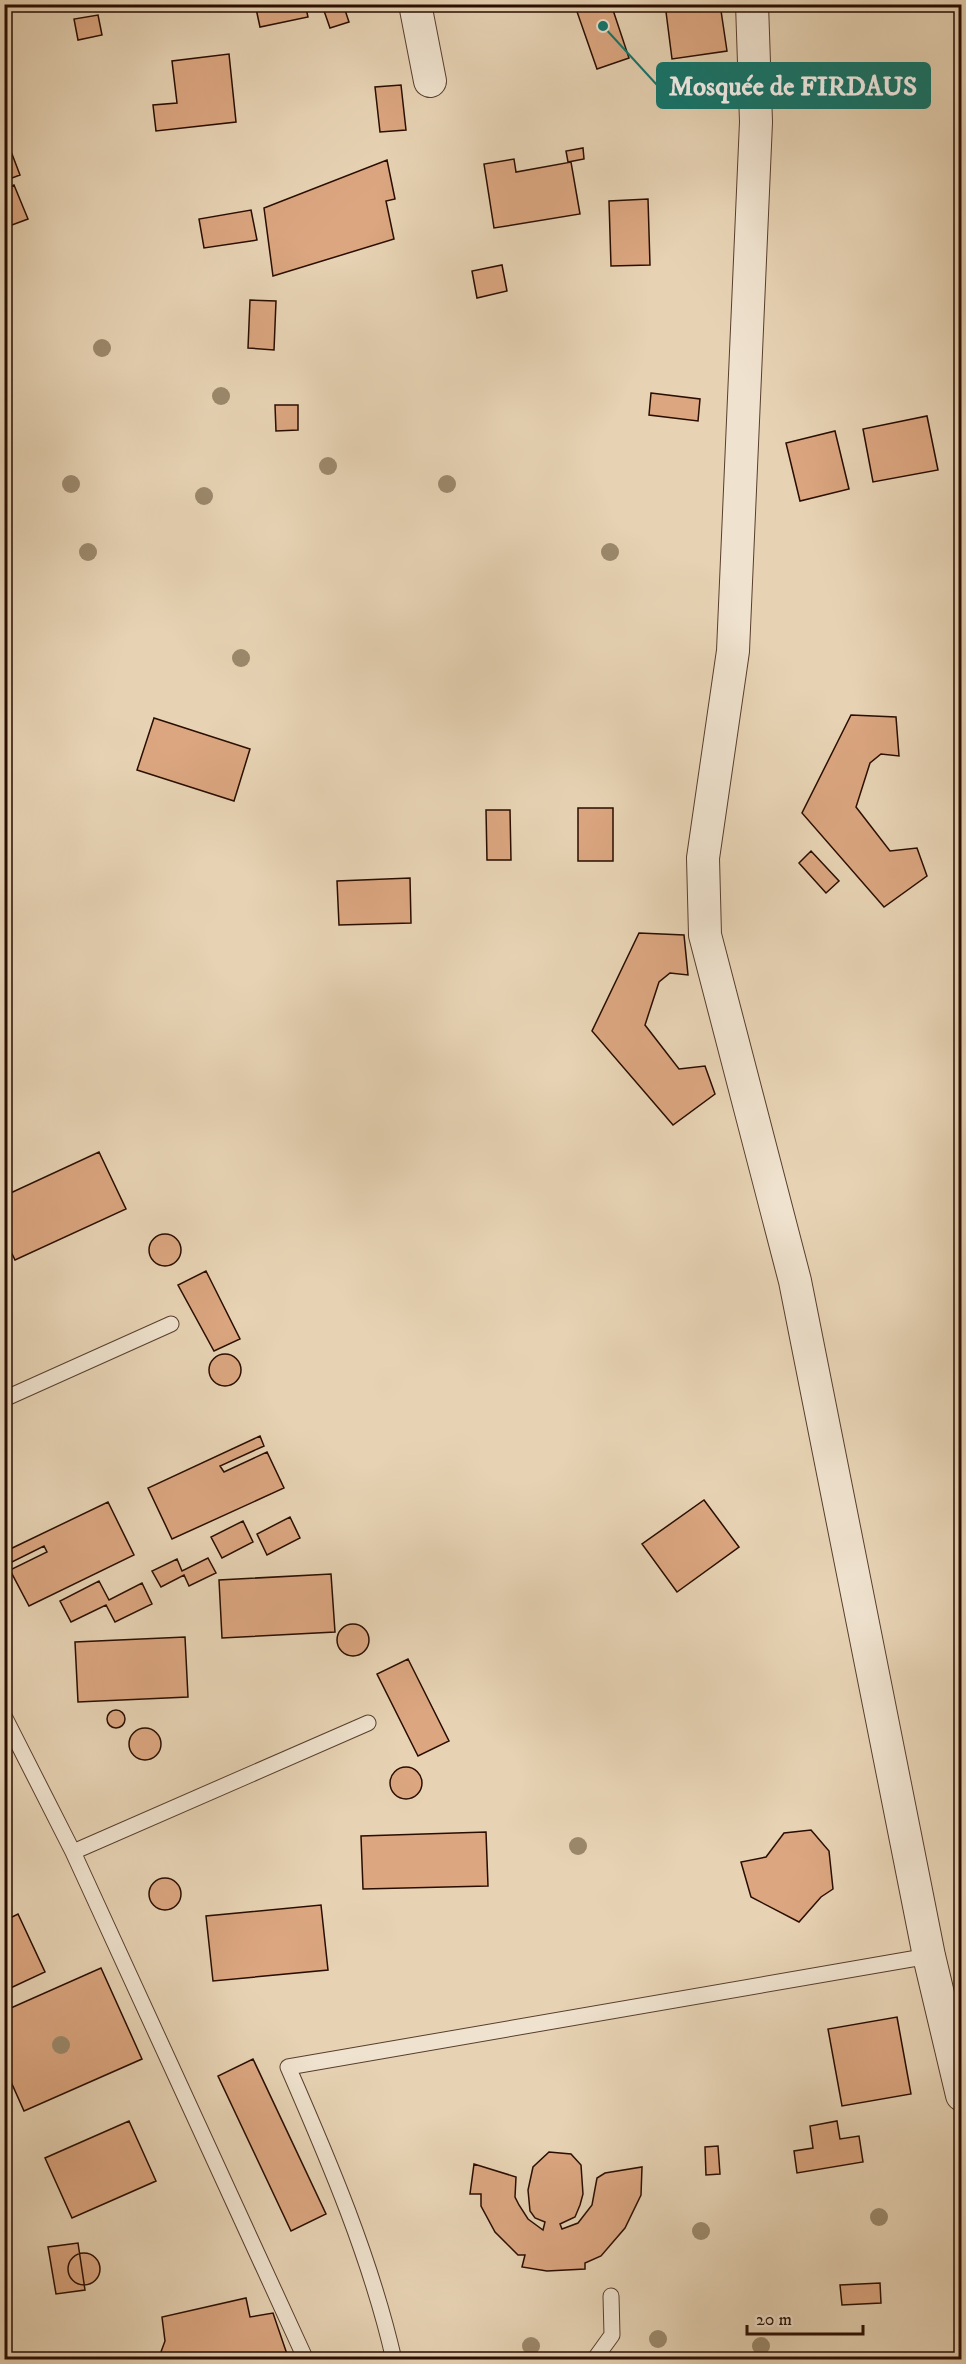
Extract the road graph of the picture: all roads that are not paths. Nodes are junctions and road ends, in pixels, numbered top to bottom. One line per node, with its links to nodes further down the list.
1 (415, 4): 3 (street)
2 (752, 4): 9 (street)
3 (430, 81)
4 (171, 1324): 5 (lane)
5 (4, 1399)
6 (4, 1716): 8 (lane)
7 (368, 1723): 8 (lane)
8 (73, 1852): 12 (lane)
9 (929, 1956): 10 (street); 13 (lane)
10 (962, 2095)
11 (611, 2296): 14 (lane)
12 (306, 2360)
13 (394, 2360)
14 (594, 2360)

